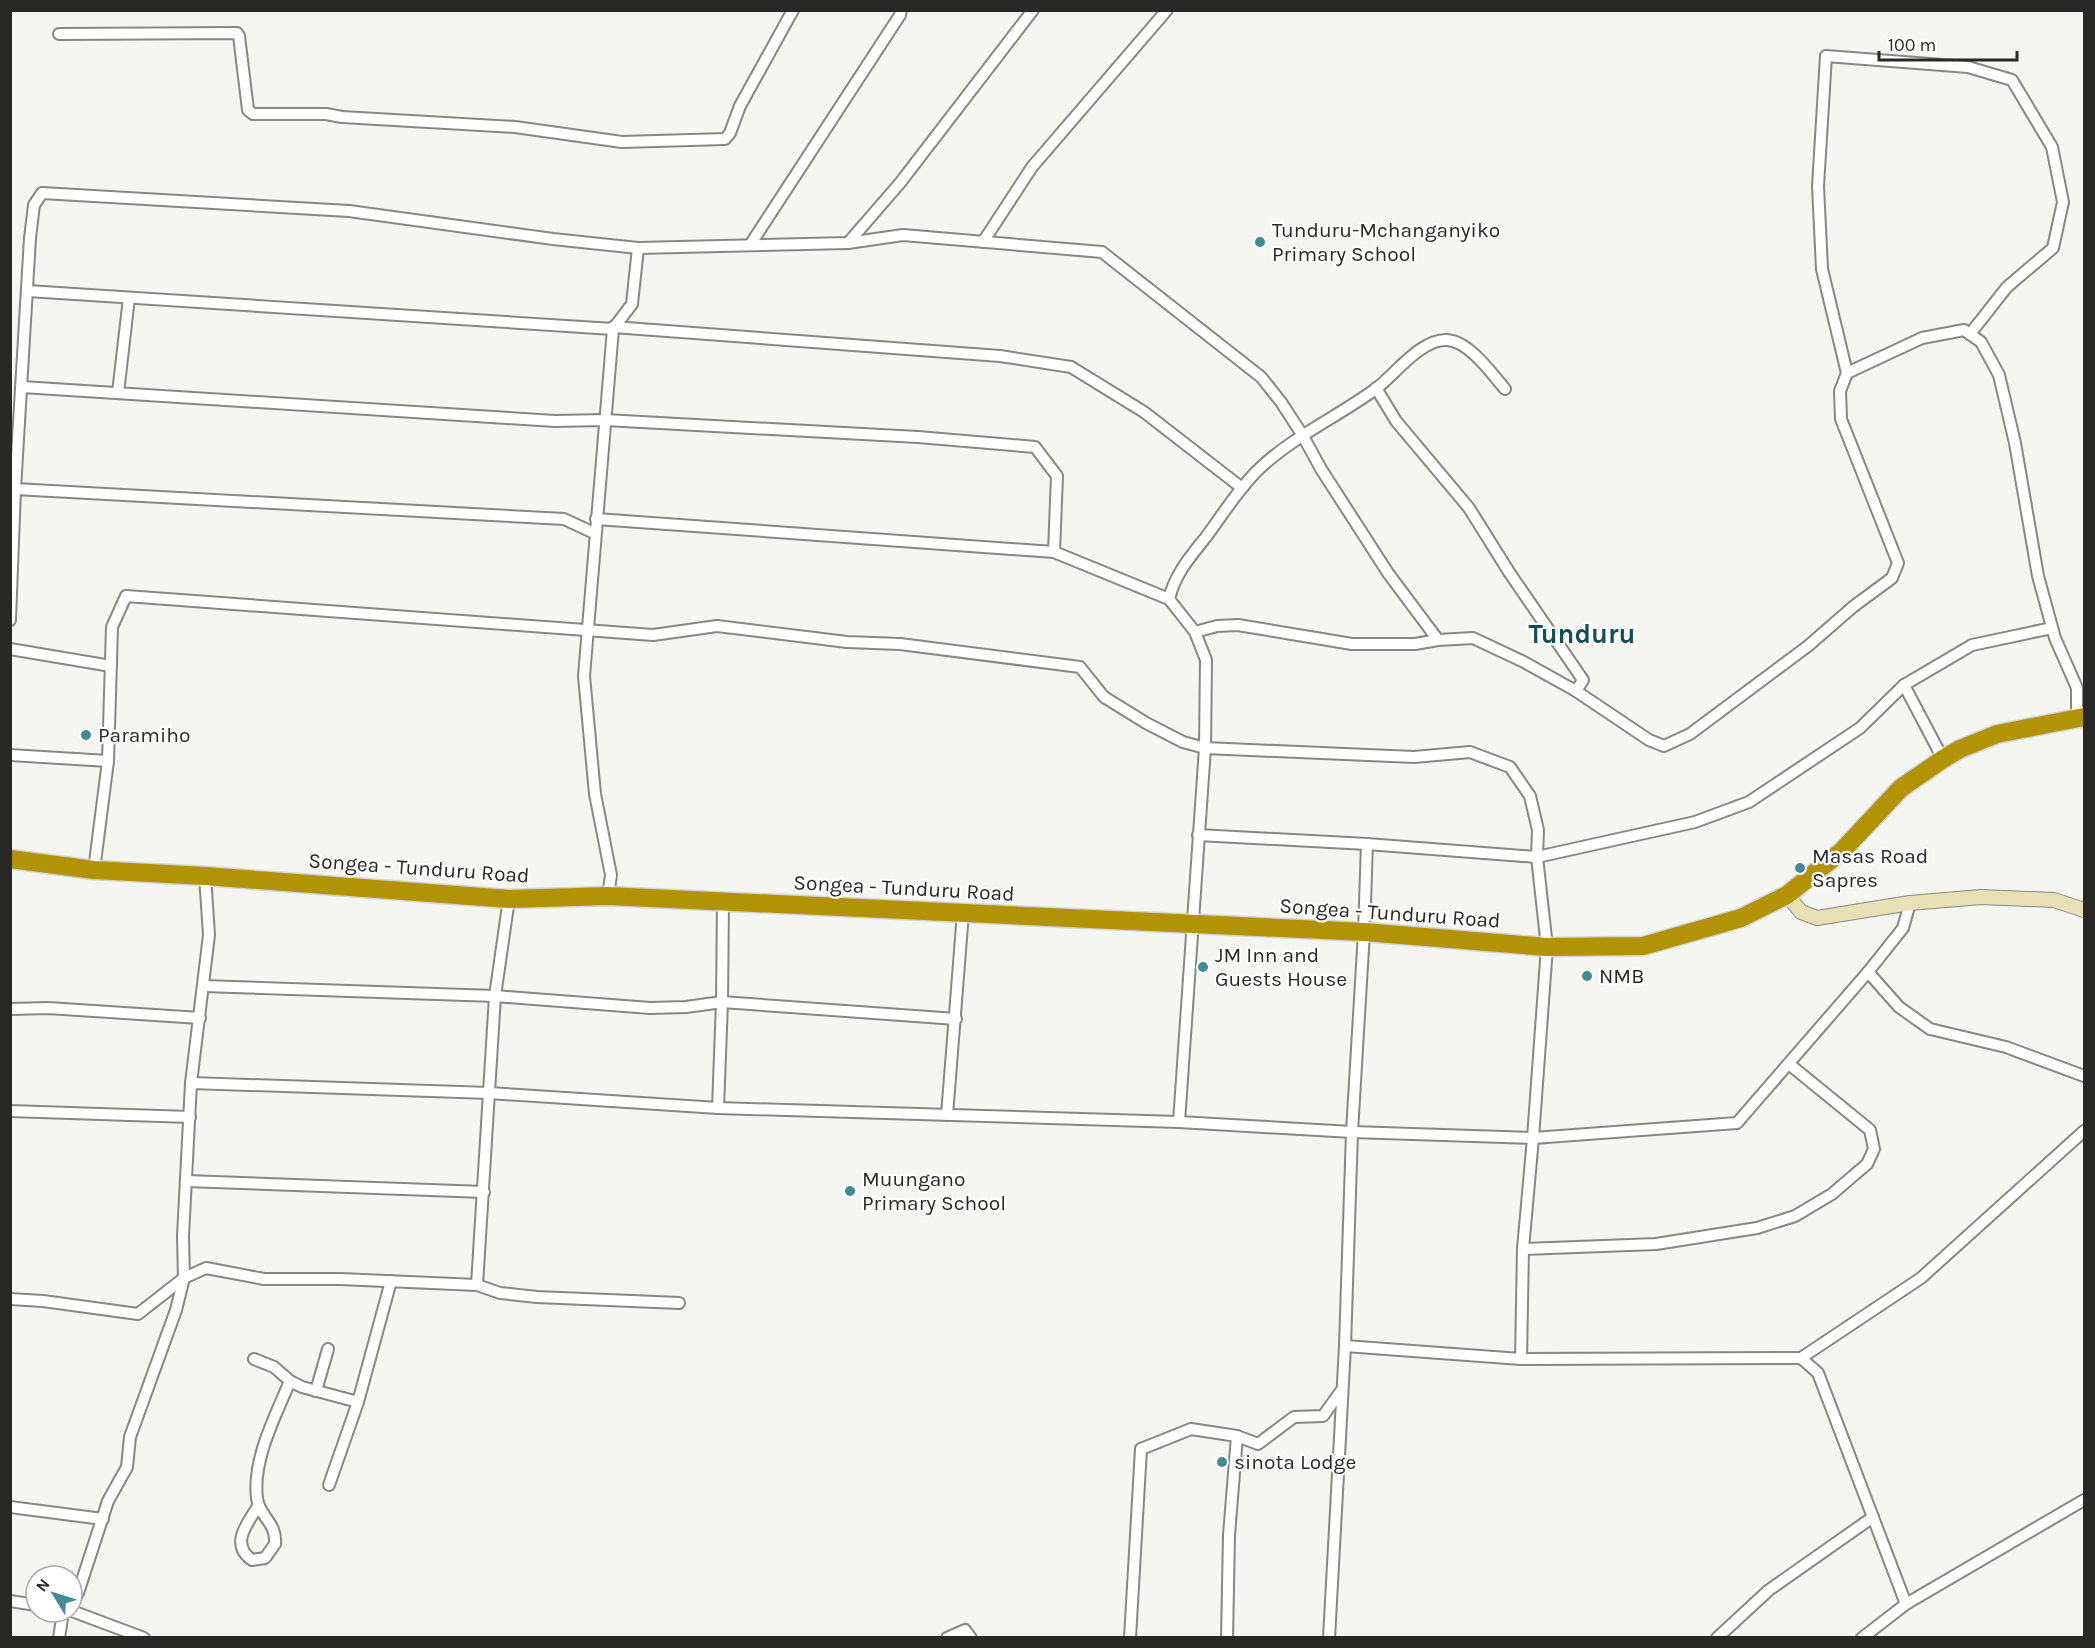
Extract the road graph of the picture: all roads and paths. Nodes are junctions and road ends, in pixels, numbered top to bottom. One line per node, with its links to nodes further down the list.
1 (793, 10): 5 (street)
2 (901, 10): 8 (street)
3 (1033, 10): 7 (street)
4 (1167, 10): 6 (street)
5 (59, 34)
6 (983, 242): 7 (street); 20 (street)
7 (848, 243): 8 (street)
8 (750, 245): 9 (street)
9 (638, 248): 10 (street); 12 (street)
10 (28, 291): 11 (street); 15 (street)
11 (129, 298): 12 (street); 18 (street)
12 (613, 328): 19 (street); 21 (street)
13 (1970, 334): 14 (street); 14 (street); 28 (street)
14 (1847, 373): 35 (street)
15 (21, 387): 18 (street); 22 (street)
16 (1376, 388): 17 (street); 20 (street); 35 (street)
17 (1506, 389)
18 (118, 393): 19 (street)
19 (605, 420): 23 (street); 25 (street)
20 (1304, 436): 21 (street); 31 (street)
21 (1242, 488): 26 (street)
22 (15, 489): 24 (street); 27 (street)
23 (596, 519): 24 (street); 25 (street)
24 (594, 533): 29 (street)
25 (1054, 552): 26 (street)
26 (1169, 599): 30 (street)
27 (10, 620)
28 (2052, 628): 34 (street); 36 (street)
29 (588, 629): 33 (street); 37 (street); 48 (street)
30 (1195, 633): 31 (street); 37 (street)
31 (1438, 640): 35 (street)
32 (10, 649): 33 (street)
33 (111, 666): 40 (street)
34 (1904, 685): 39 (street); 43 (street)
35 (1576, 691)
36 (2081, 717): 39 (highway, Songea - Tunduru Road)
37 (1205, 748): 41 (street); 43 (street)
38 (10, 755): 40 (street)
39 (1943, 759): 47 (highway, Songea - Tunduru Road)
40 (108, 761): 45 (street)
41 (1198, 835): 42 (street); 54 (street)
42 (1367, 844): 43 (street); 55 (street)
43 (1537, 857): 56 (street)
44 (10, 859): 45 (highway, Songea - Tunduru Road)
45 (94, 870): 46 (highway, Songea - Tunduru Road)
46 (206, 876): 49 (highway, Songea - Tunduru Road); 58 (street)
47 (1787, 895): 51 (main road); 56 (highway, Songea - Tunduru Road)
48 (608, 896): 49 (highway, Songea - Tunduru Road); 50 (highway, Songea - Tunduru Road)
49 (509, 898): 59 (street)
50 (723, 902): 53 (highway, Songea - Tunduru Road); 60 (street)
51 (1910, 903): 52 (main road); 57 (street)
52 (2085, 910)
53 (963, 913): 54 (highway, Songea - Tunduru Road); 63 (street)
54 (1192, 924): 55 (highway, Songea - Tunduru Road); 72 (street)
55 (1364, 932): 56 (highway, Songea - Tunduru Road); 74 (street)
56 (1547, 947): 75 (street)
57 (1868, 972): 64 (street); 65 (street)
58 (204, 986): 59 (street); 62 (street)
59 (495, 996): 60 (street); 67 (street)
60 (722, 1002): 63 (street); 68 (street)
61 (10, 1009): 62 (street)
62 (200, 1018): 66 (street)
63 (956, 1019): 70 (street)
64 (1789, 1064): 75 (street); 78 (street)
65 (2085, 1076)
66 (191, 1083): 67 (street); 71 (street)
67 (489, 1093): 68 (street); 77 (street)
68 (718, 1108): 70 (street)
69 (10, 1111): 71 (street)
70 (947, 1115): 72 (street)
71 (190, 1117): 76 (street)
72 (1179, 1122): 74 (street)
73 (2085, 1131): 86 (street)
74 (1352, 1132): 75 (street); 84 (street)
75 (1533, 1138): 78 (street)
76 (186, 1181): 77 (street); 79 (street)
77 (483, 1192): 81 (street)
78 (1523, 1248): 88 (street)
79 (184, 1278): 80 (street); 82 (street); 99 (street)
80 (391, 1281): 81 (street); 92 (street)
81 (477, 1285): 83 (street)
82 (10, 1299)
83 (679, 1303)
84 (1345, 1346): 88 (street); 91 (street)
85 (328, 1349): 90 (street)
86 (1801, 1358): 88 (street); 98 (street)
87 (254, 1359): 89 (street)
88 (1521, 1359)
89 (290, 1381): 90 (street); 96 (street)
90 (316, 1390): 92 (street)
91 (1342, 1390): 93 (street); 109 (street)
92 (358, 1402): 94 (street)
93 (1237, 1437): 107 (street); 108 (street)
94 (329, 1485)
95 (2085, 1500): 101 (street)
96 (258, 1506): 96 (street)
97 (10, 1507): 99 (street)
98 (1873, 1517): 101 (street); 110 (street)
99 (103, 1519): 100 (street)
100 (84, 1575)
101 (1906, 1604): 111 (street)
102 (84, 1616): 103 (street)
103 (129, 1634): 104 (street)
104 (144, 1638)
105 (947, 1638): 106 (street)
106 (971, 1638)
107 (1130, 1638)
108 (1227, 1638)
109 (1329, 1638)
110 (1717, 1638)
111 (1862, 1638)

